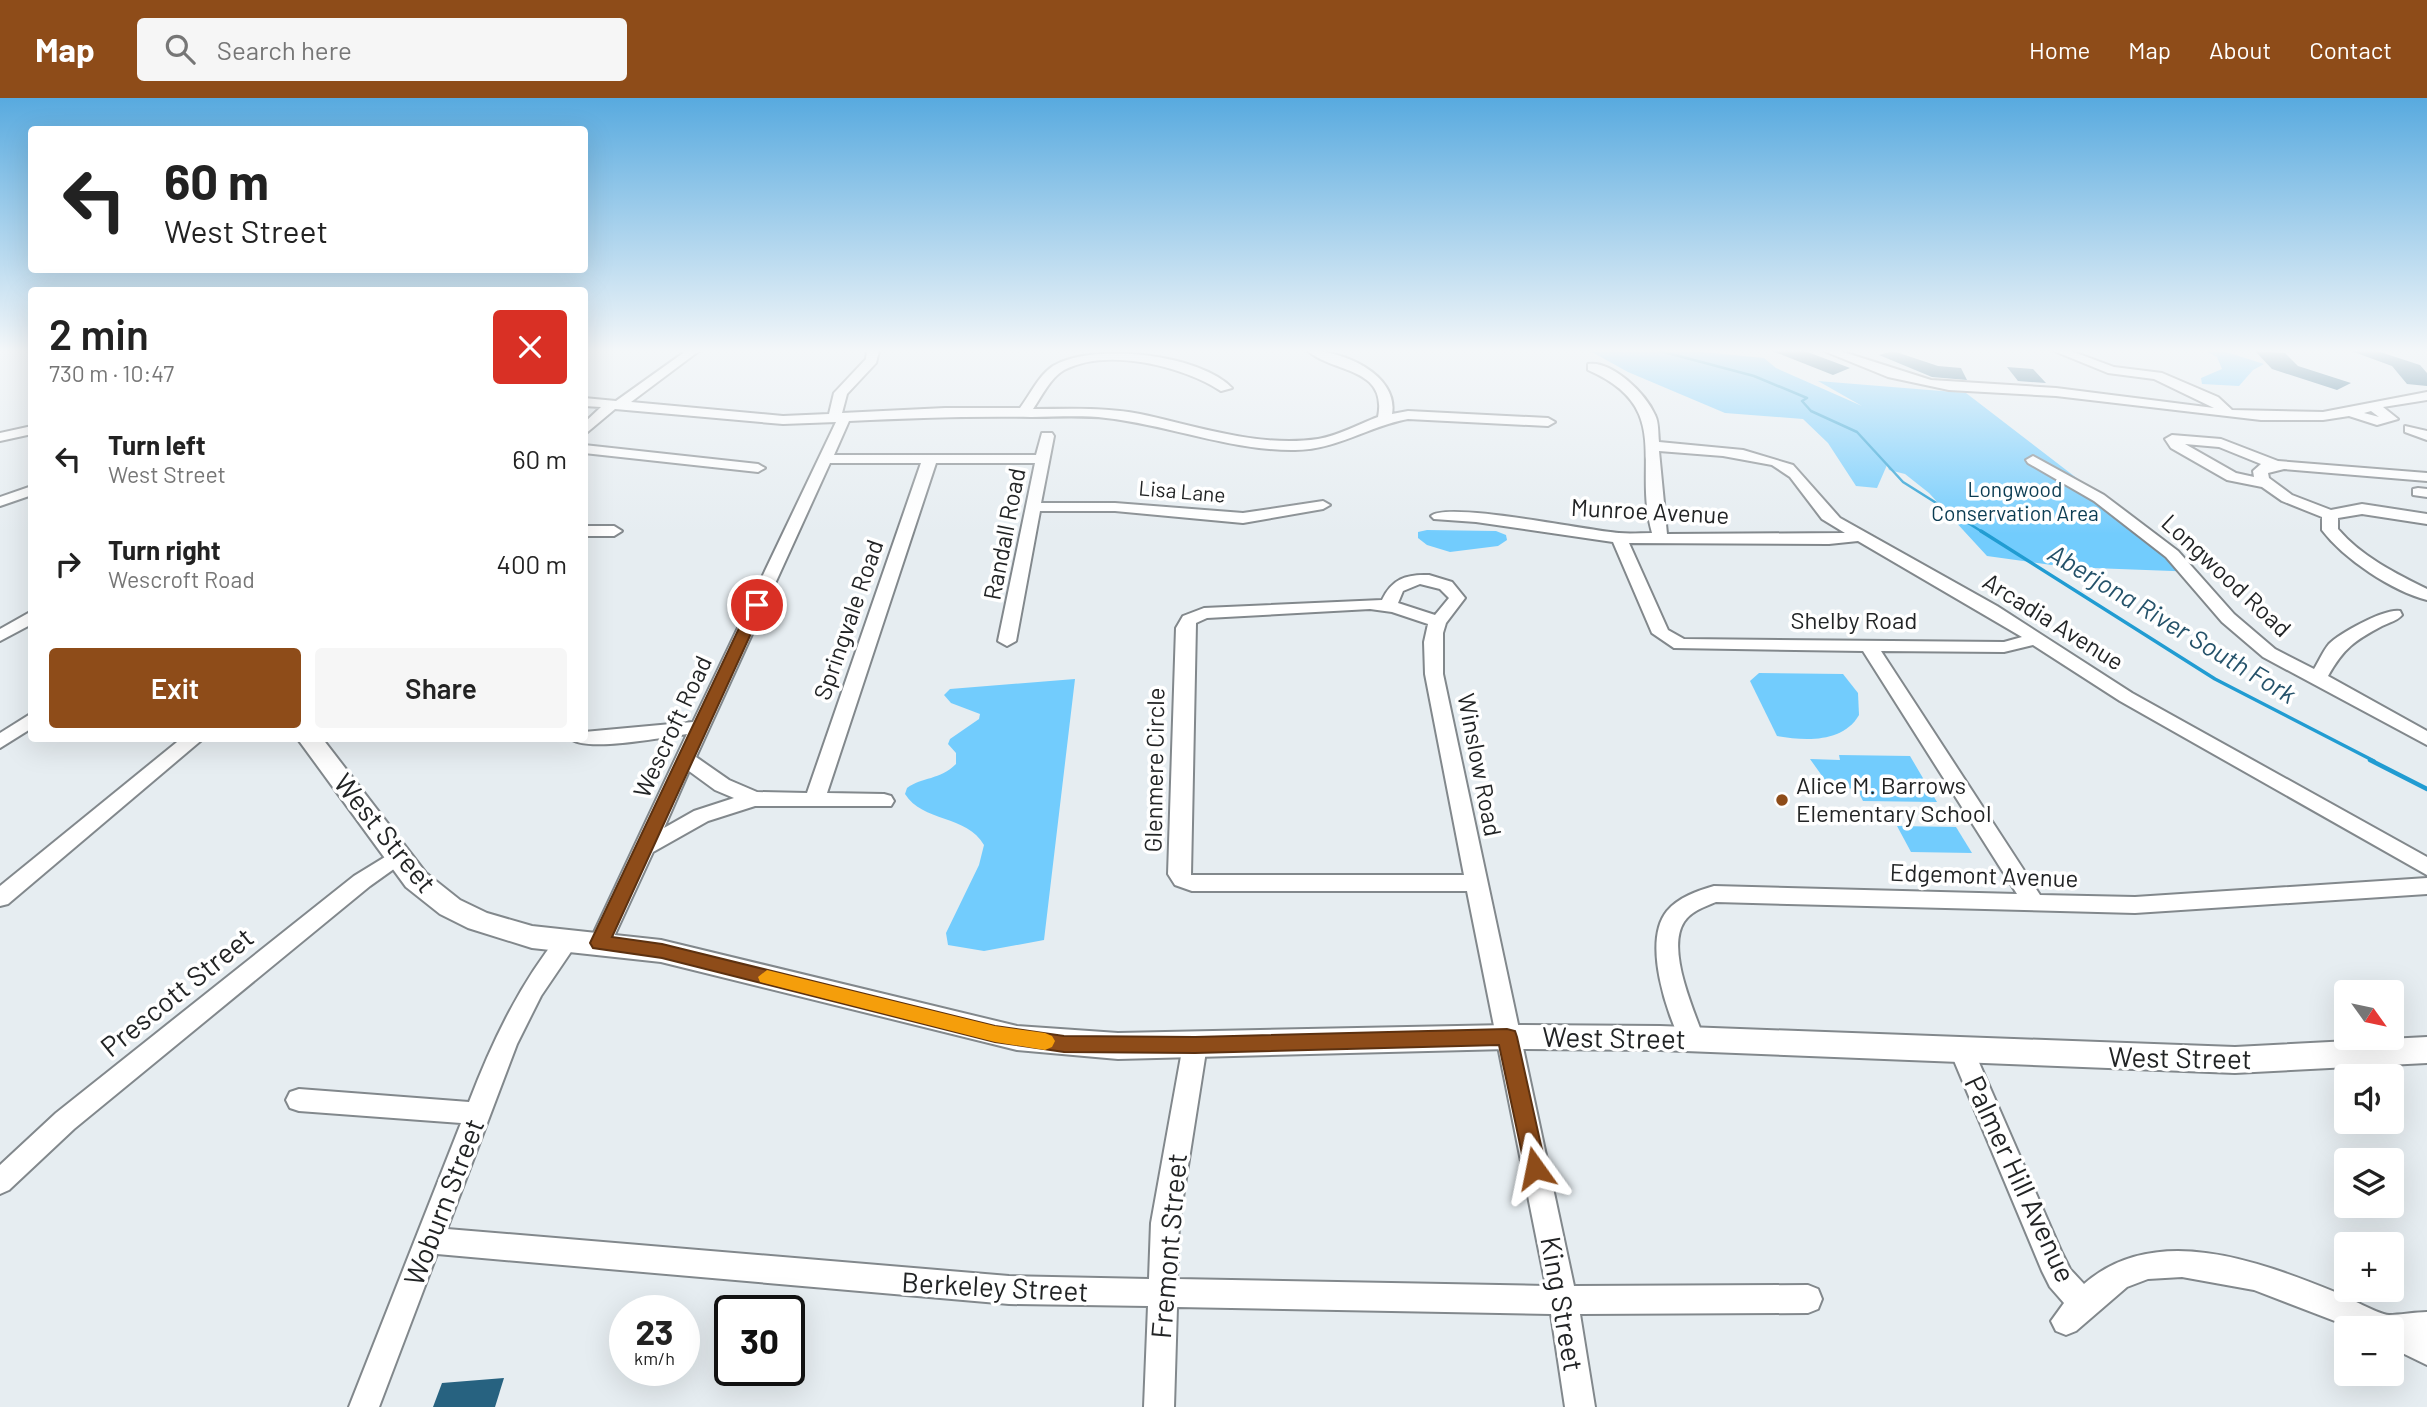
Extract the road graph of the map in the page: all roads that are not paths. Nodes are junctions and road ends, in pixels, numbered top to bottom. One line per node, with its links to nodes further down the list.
1 (606, 412): 15 (street)
2 (699, 412): 12 (street)
3 (839, 412): 12 (street, Wescroft Road)
4 (996, 412): 12 (street)
5 (1047, 412): 13 (street)
6 (1385, 412): 13 (street)
7 (1647, 412): 21 (street)
8 (2243, 412): 11 (street)
9 (2356, 412): 11 (street)
10 (2381, 412): 11 (street)
11 (2353, 413)
12 (839, 418): 23 (street, Wescroft Road)
13 (1384, 419): 14 (street)
14 (1548, 422)
15 (588, 428)
16 (2410, 429): 19 (street)
17 (28, 431): 20 (street)
18 (1047, 436): 25 (street, Randall Road)
19 (2427, 436)
20 (0, 437)
21 (1653, 446): 40 (street, Arcadia Avenue); 42 (street)
22 (588, 449): 28 (street)
23 (825, 459): 24 (street); 54 (street, Wescroft Road)
24 (930, 459): 25 (street); 61 (street, Springvale Road)
25 (1042, 459): 34 (street, Randall Road)
26 (2033, 460): 52 (street, Longwood Road)
27 (2275, 465): 29 (street); 30 (street); 30 (street)
28 (758, 468)
29 (2427, 477)
30 (2265, 483): 35 (street)
31 (28, 492): 32 (street)
32 (0, 502)
33 (1323, 505): 34 (street, Lisa Lane)
34 (1035, 507): 50 (street, Randall Road)
35 (2330, 515): 37 (street); 43 (street)
36 (1439, 516): 41 (street, Munroe Avenue)
37 (2427, 519)
38 (588, 531): 39 (street)
39 (614, 531)
40 (1860, 536): 42 (street, Munroe Avenue); 49 (street, Arcadia Avenue)
41 (1619, 538): 42 (street, Munroe Avenue); 51 (street, Shelby Road)
42 (1661, 538)
43 (2427, 595)
44 (1388, 606): 47 (street, Glenmere Circle); 47 (street, Winslow Road); 67 (street, Glenmere Circle)
45 (2394, 615): 52 (street)
46 (28, 618): 48 (street)
47 (1438, 622): 67 (street, Winslow Road)
48 (0, 636)
49 (2036, 639): 51 (street, Shelby Road); 66 (street, Arcadia Avenue)
50 (1007, 641)
51 (1869, 646): 70 (street)
52 (2318, 678): 56 (street, Longwood Road)
53 (28, 722): 57 (street)
54 (700, 727): 55 (street); 60 (street, Wescroft Road)
55 (588, 739)
56 (2427, 739)
57 (0, 742)
58 (190, 742): 69 (street)
59 (312, 742): 65 (main road, West Street)
60 (685, 759): 62 (street); 64 (street, Wescroft Road)
61 (815, 798): 62 (street); 63 (street)
62 (754, 799): 64 (street)
63 (884, 801)
64 (644, 848): 72 (street, Wescroft Road)
65 (398, 856): 71 (main road, West Street); 80 (street, Prescott Street)
66 (2427, 867)
67 (1476, 883): 73 (street, Winslow Road)
68 (2427, 886): 70 (street, Edgemont Avenue)
69 (0, 898)
70 (2035, 904): 74 (street, Edgemont Avenue)
71 (555, 939): 72 (main road, West Street); 79 (street, Woburn Street)
72 (600, 943): 75 (main road, West Street)
73 (1507, 1037): 74 (main road, West Street); 75 (main road, West Street); 84 (street, King Street)
74 (1692, 1040): 77 (main road, West Street)
75 (1195, 1045): 82 (street, Fremont Street)
76 (2427, 1050): 77 (main road, West Street)
77 (1962, 1051): 85 (street, Palmer Hill Avenue)
78 (299, 1100): 79 (street)
79 (478, 1114): 81 (street, Woburn Street)
80 (0, 1182)
81 (429, 1240): 82 (street, Berkeley Street); 90 (street, Woburn Street)
82 (1162, 1293): 84 (street, Berkeley Street); 91 (street, Fremont Street)
83 (1808, 1299): 84 (street)
84 (1563, 1300): 92 (street, King Street)
85 (2355, 1316)
86 (2427, 1326): 87 (street)
87 (2404, 1329)
88 (2404, 1337): 89 (street)
89 (2427, 1350)
90 (364, 1407)
91 (1159, 1407)
92 (1580, 1407)

